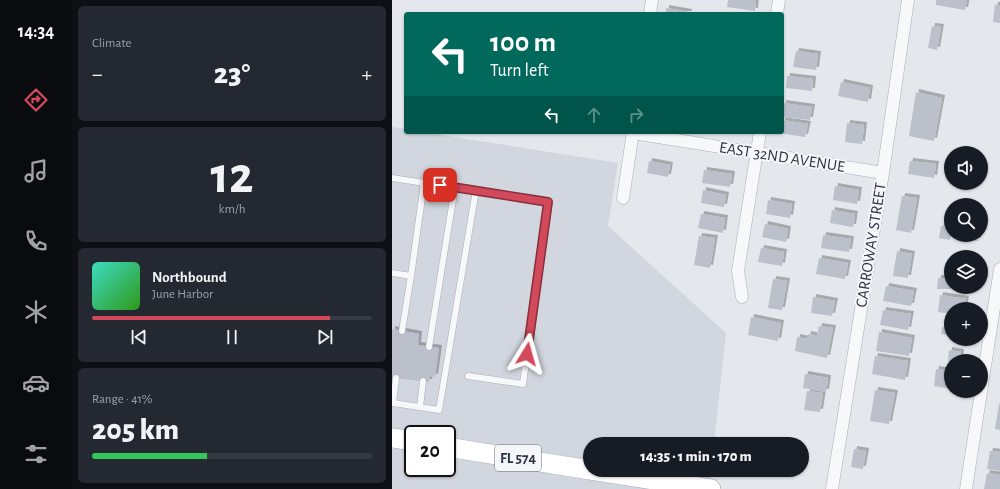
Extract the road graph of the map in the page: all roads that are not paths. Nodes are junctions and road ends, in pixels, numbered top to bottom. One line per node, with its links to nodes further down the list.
1 (652, 0): 4 (street)
2 (779, 0): 5 (street)
3 (908, 0): 10 (street, CARROWAY STREET)
4 (650, 12)
5 (777, 12)
6 (633, 134): 15 (street)
7 (645, 134): 9 (street, EAST 32ND AVENUE)
8 (760, 134): 9 (street)
9 (757, 153): 10 (street, EAST 32ND AVENUE); 19 (street)
10 (883, 173): 33 (street, CARROWAY STREET)
11 (392, 178): 12 (lane)
12 (424, 183): 13 (lane); 18 (lane)
13 (455, 187): 14 (lane); 21 (lane)
14 (476, 190): 22 (lane); 26 (lane)
15 (623, 198)
16 (1000, 269): 34 (street)
17 (392, 273): 18 (lane)
18 (410, 276): 20 (lane)
19 (742, 297)
20 (402, 331)
21 (429, 346)
22 (468, 376)
23 (396, 378): 25 (lane)
24 (423, 382): 26 (lane)
25 (392, 404): 26 (lane)
26 (420, 407)
27 (392, 438): 28 (main road)
28 (404, 440)
29 (456, 448): 30 (main road, FL 574)
30 (583, 469)
31 (621, 477): 32 (main road, FL 574)
32 (711, 489)
33 (832, 489)
34 (966, 489)

